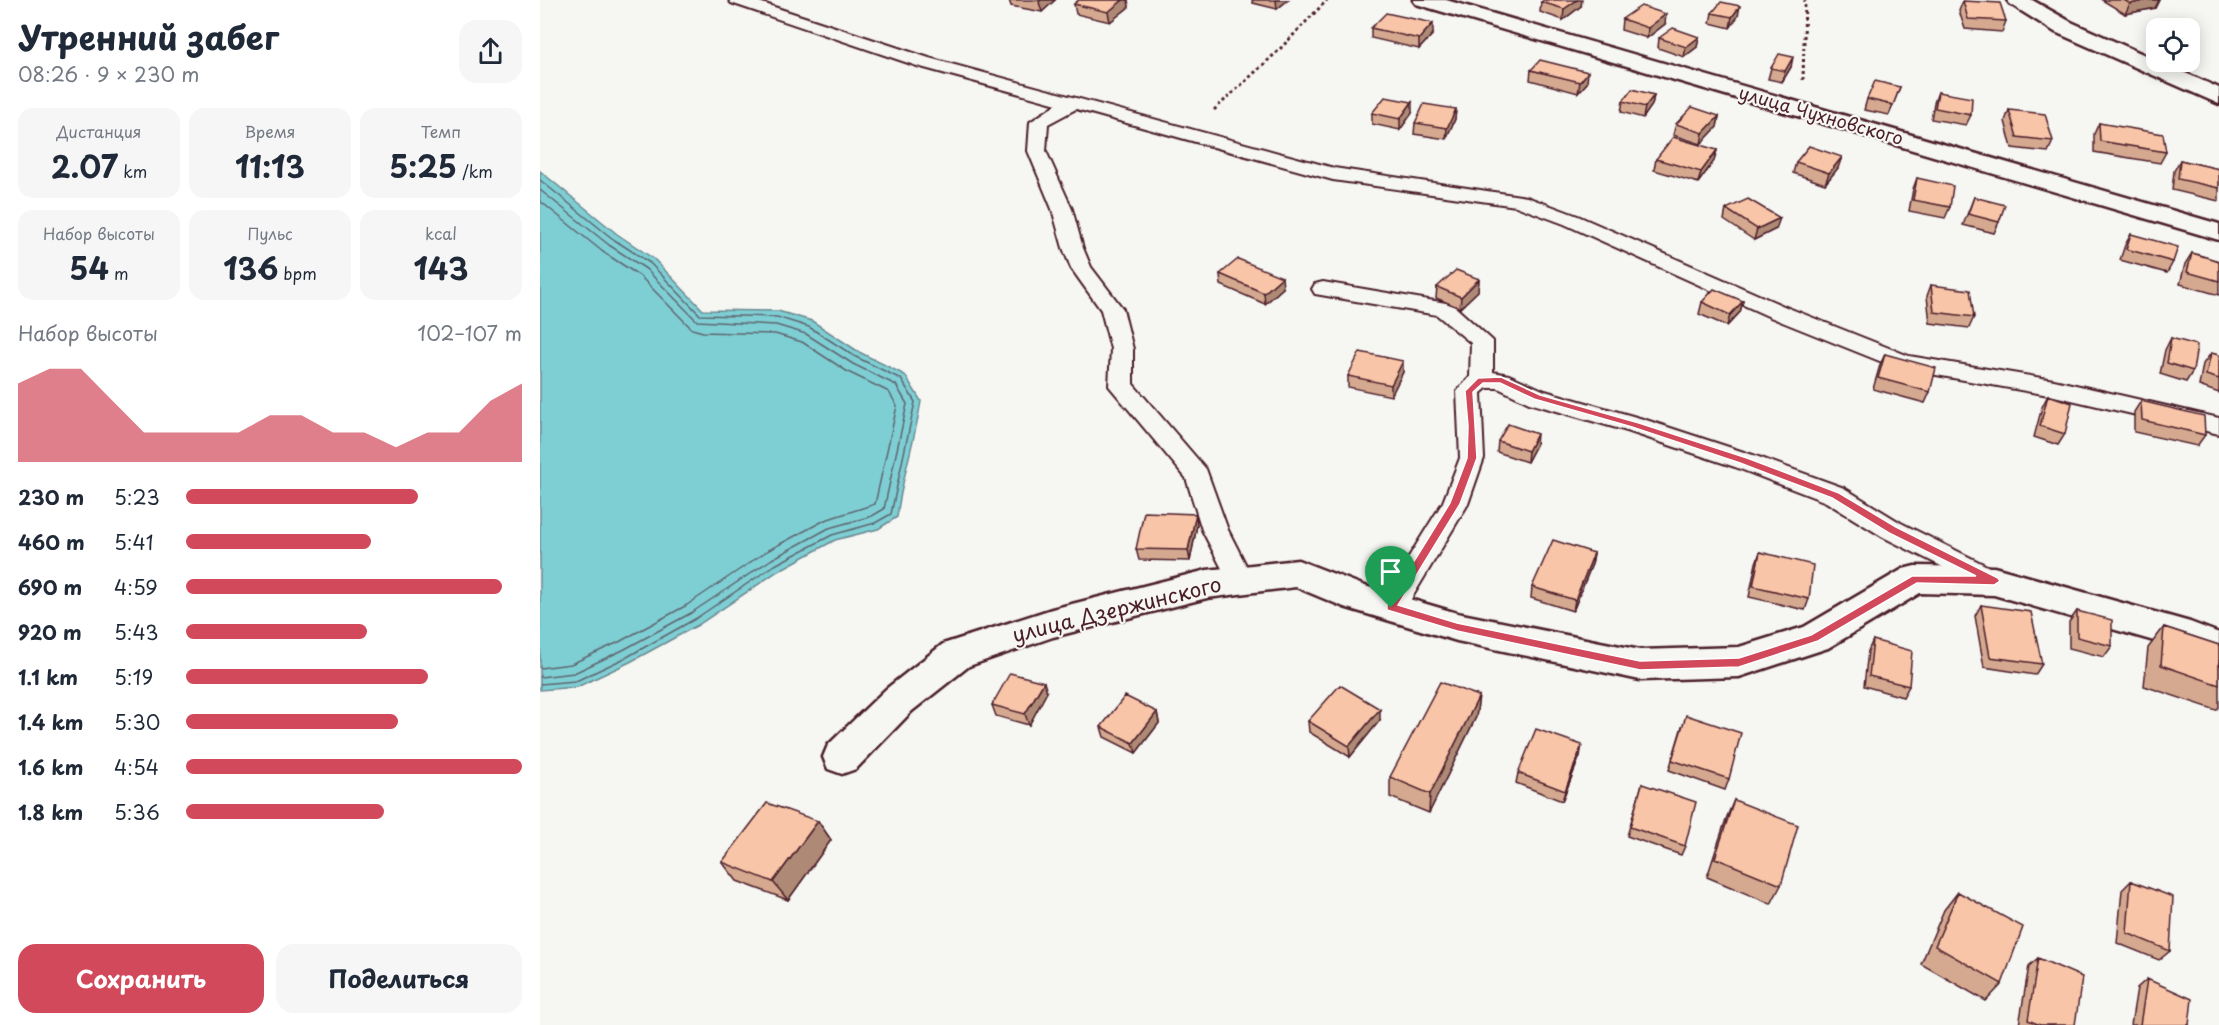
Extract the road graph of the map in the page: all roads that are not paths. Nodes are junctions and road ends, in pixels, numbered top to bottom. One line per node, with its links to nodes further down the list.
1 (737, 0): 5 (lane)
2 (1424, 0): 6 (street, улица Чухновского)
3 (2017, 0): 4 (street)
4 (2219, 97)
5 (1073, 104): 9 (lane); 10 (lane)
6 (2219, 232)
7 (1323, 289): 8 (lane)
8 (1481, 380): 11 (lane); 12 (lane)
9 (2219, 426)
10 (1240, 579): 12 (street, улица Дзержинского); 14 (street, улица Дзержинского)
11 (1994, 581): 12 (street, улица Дзержинского); 13 (street, улица Дзержинского)
12 (1391, 608)
13 (2219, 649)
14 (842, 758)

